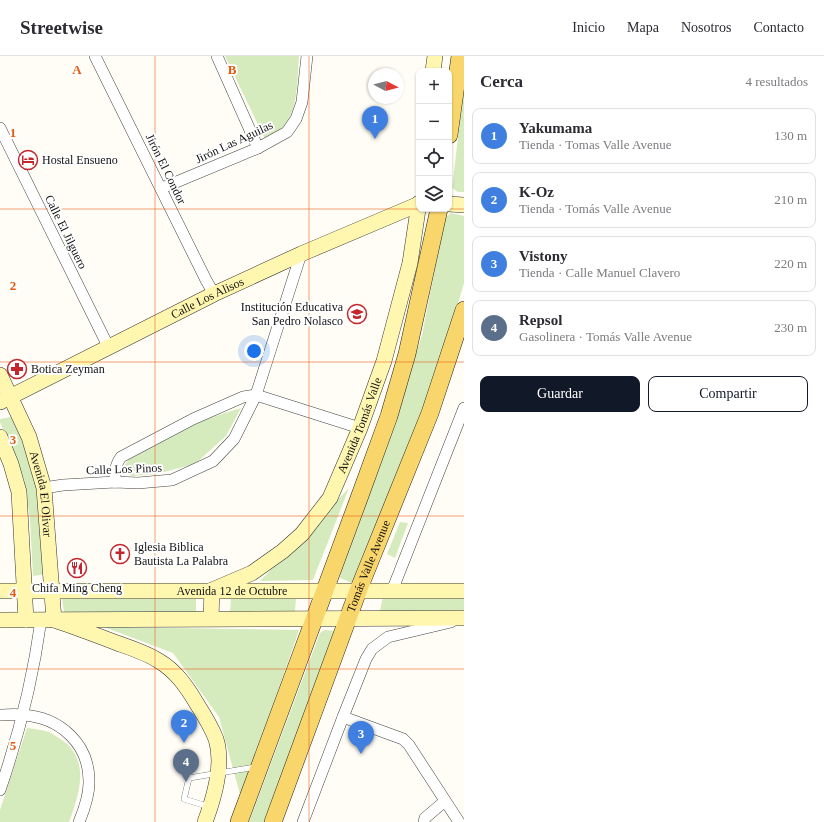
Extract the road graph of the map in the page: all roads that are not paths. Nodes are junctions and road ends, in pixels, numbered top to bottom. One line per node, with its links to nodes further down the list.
1 (95, 56): 10 (street, Jirón El Condor)
2 (217, 56): 9 (street)
3 (307, 56): 9 (street, Jirón Las Aguilas)
4 (435, 56): 6 (main road)
5 (460, 56): 7 (main road)
6 (433, 68)
7 (452, 113)
8 (0, 128): 19 (street, Calle El Jilguero)
9 (258, 148): 10 (street, Jirón Las Aguilas)
10 (162, 188): 17 (street, Jirón El Condor)
11 (452, 204): 13 (main road)
12 (416, 205): 16 (main road, Calle Los Alisos)
13 (464, 205)
14 (418, 212): 24 (main road, Avenida Tomás Valle)
15 (438, 212): 35 (main road)
16 (302, 254): 17 (main road, Calle Los Alisos); 21 (street, Calle Los Pinos)
17 (214, 294): 19 (main road, Calle Los Alisos)
18 (464, 310): 32 (main road, Tomás Valle Avenue)
19 (109, 348): 22 (main road, Calle Los Alisos)
20 (0, 375): 22 (main road, Avenida El Olivar)
21 (256, 395): 24 (street); 26 (street); 26 (street, Calle Los Pinos)
22 (5, 400): 27 (main road, Avenida El Olivar)
23 (464, 408): 33 (street)
24 (360, 428): 29 (main road, Avenida Tomás Valle)
25 (0, 437): 31 (main road, Avenida El Olivar)
26 (115, 482): 27 (street, Calle Los Pinos)
27 (44, 488): 28 (main road, Avenida El Olivar)
28 (53, 590): 29 (main road, Avenida 12 de Octubre); 31 (main road, Avenida 12 de Octubre); 42 (main road, Avenida El Olivar)
29 (212, 590): 35 (main road, Avenida 12 de Octubre); 36 (main road)
30 (0, 591): 31 (main road, Avenida 12 de Octubre)
31 (24, 591): 41 (main road, Avenida El Olivar)
32 (358, 591): 33 (main road, Avenida 12 de Octubre); 35 (main road, Avenida 12 de Octubre); 39 (main road, Tomás Valle Avenue)
33 (392, 591): 34 (main road, Avenida 12 de Octubre)
34 (464, 591)
35 (324, 592): 38 (main road)
36 (212, 618): 38 (main road); 42 (main road)
37 (464, 618): 39 (main road); 45 (street)
38 (314, 619): 39 (main road); 46 (main road)
39 (348, 619): 54 (main road, Tomás Valle Avenue)
40 (0, 620): 41 (main road)
41 (26, 620): 42 (main road)
42 (48, 620): 44 (street); 47 (main road)
43 (0, 715): 44 (street)
44 (23, 715): 48 (street); 51 (street)
45 (343, 717): 49 (street); 55 (street)
46 (260, 766): 47 (lane); 53 (main road)
47 (217, 774): 50 (main road); 50 (lane)
48 (0, 790)
49 (445, 801): 56 (street); 57 (street)
50 (211, 807): 52 (main road)
51 (79, 822)
52 (205, 822)
53 (239, 822)
54 (274, 822)
55 (304, 822)
56 (424, 822)
57 (458, 822)

